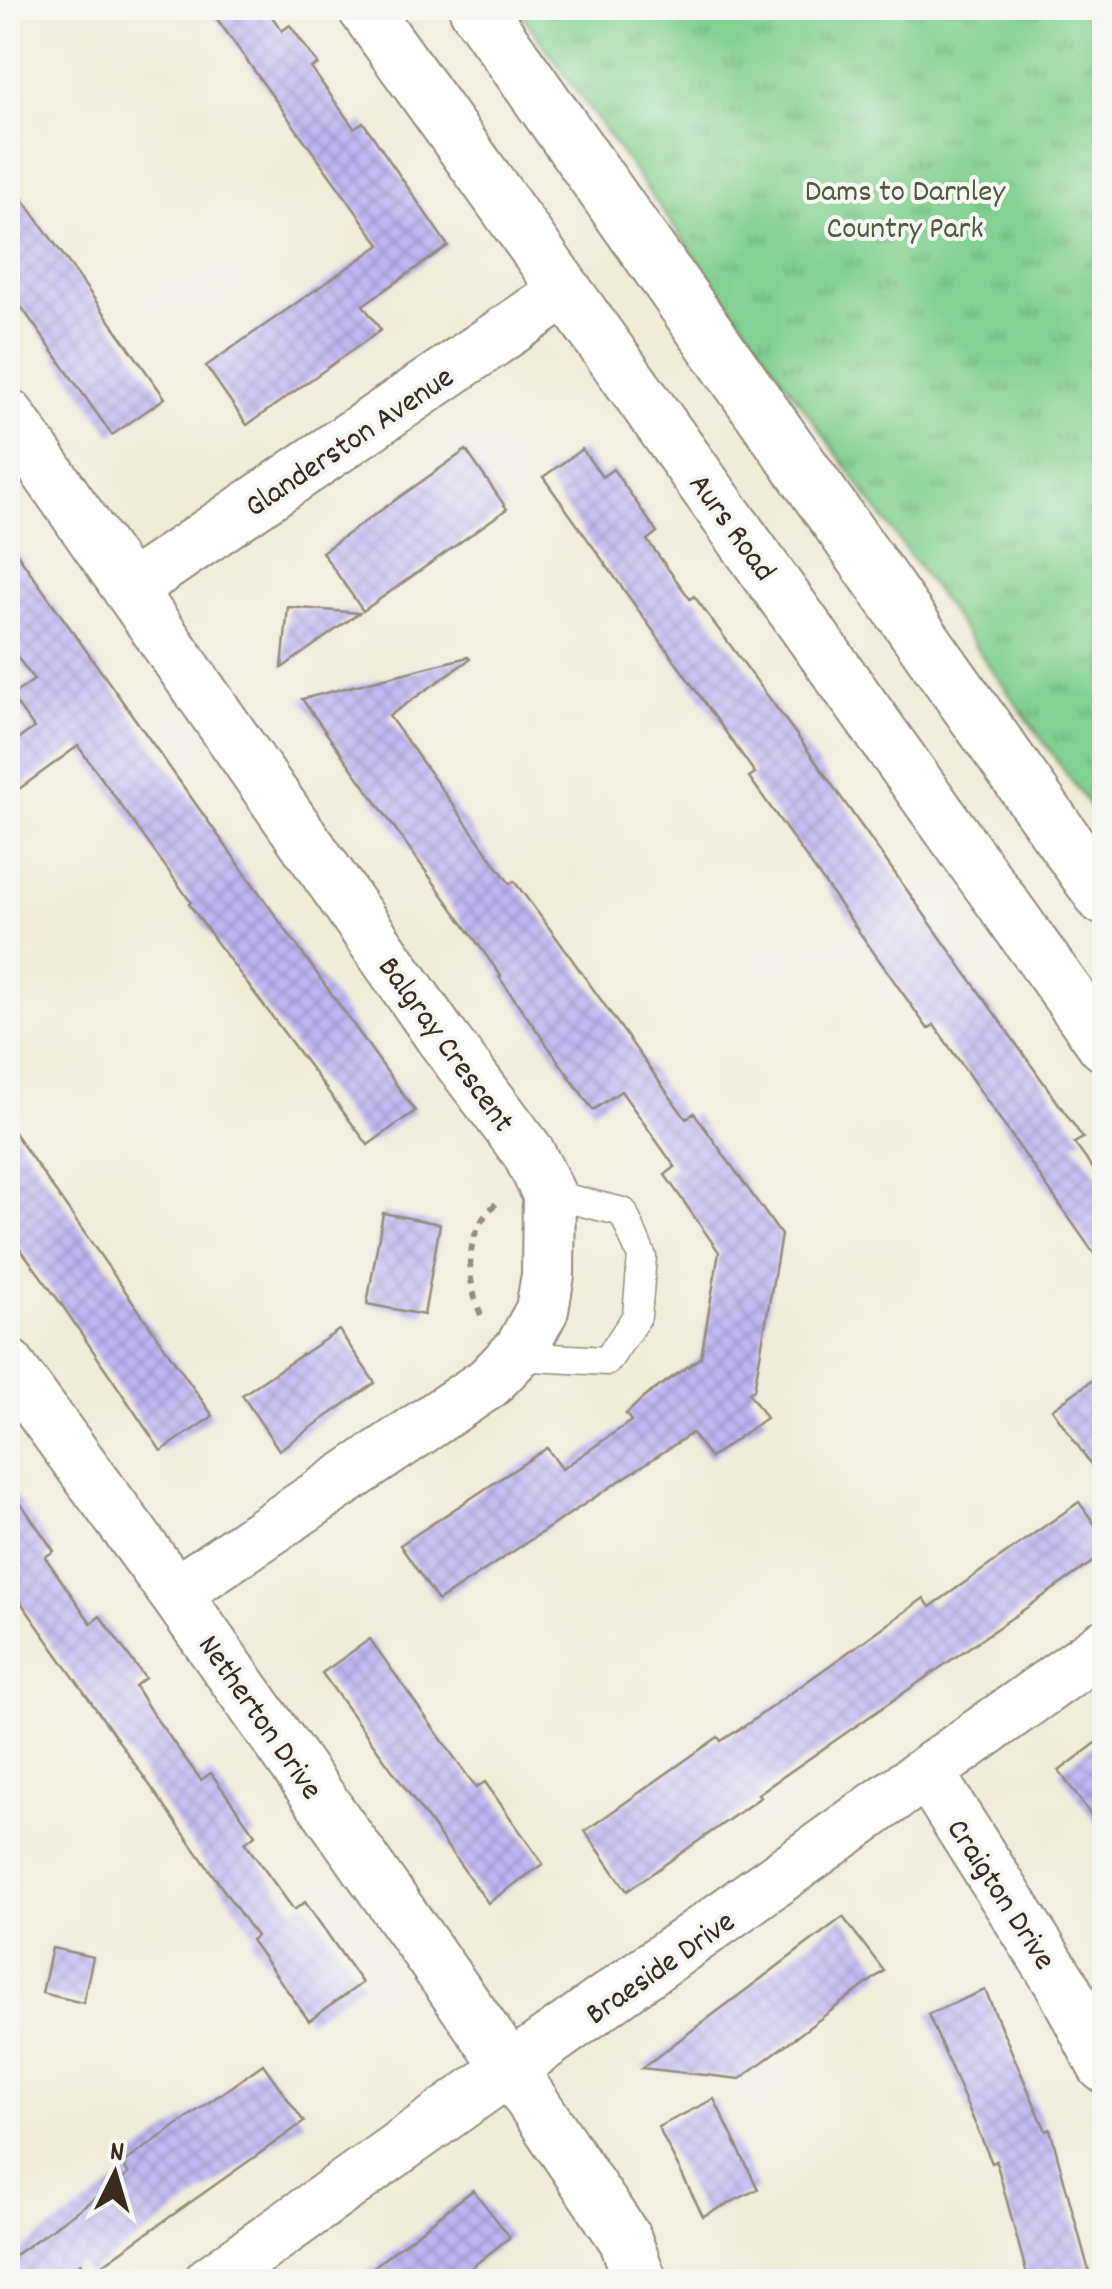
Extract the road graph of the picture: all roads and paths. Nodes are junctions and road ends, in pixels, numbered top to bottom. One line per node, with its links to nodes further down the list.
1 (364, 8): 3 (street, Aurs Road)
2 (477, 8): 6 (street)
3 (566, 291): 5 (street, Glanderston Avenue); 7 (street, Aurs Road)
4 (8, 415): 5 (street, Balgray Crescent)
5 (130, 589): 8 (street, Balgray Crescent)
6 (1104, 898)
7 (1104, 1045)
8 (543, 1182): 9 (street); 9 (path); 9 (lane)
9 (510, 1361): 11 (street)
10 (8, 1365): 11 (street, Netherton Drive)
11 (175, 1593): 15 (street, Netherton Drive)
12 (1104, 1646): 13 (street, Braeside Drive)
13 (928, 1774): 14 (street, Craigton Drive); 15 (street, Braeside Drive)
14 (1104, 2066)
15 (511, 2070): 16 (street, Braeside Drive); 17 (street, Netherton Drive)
16 (210, 2282)
17 (641, 2282)

